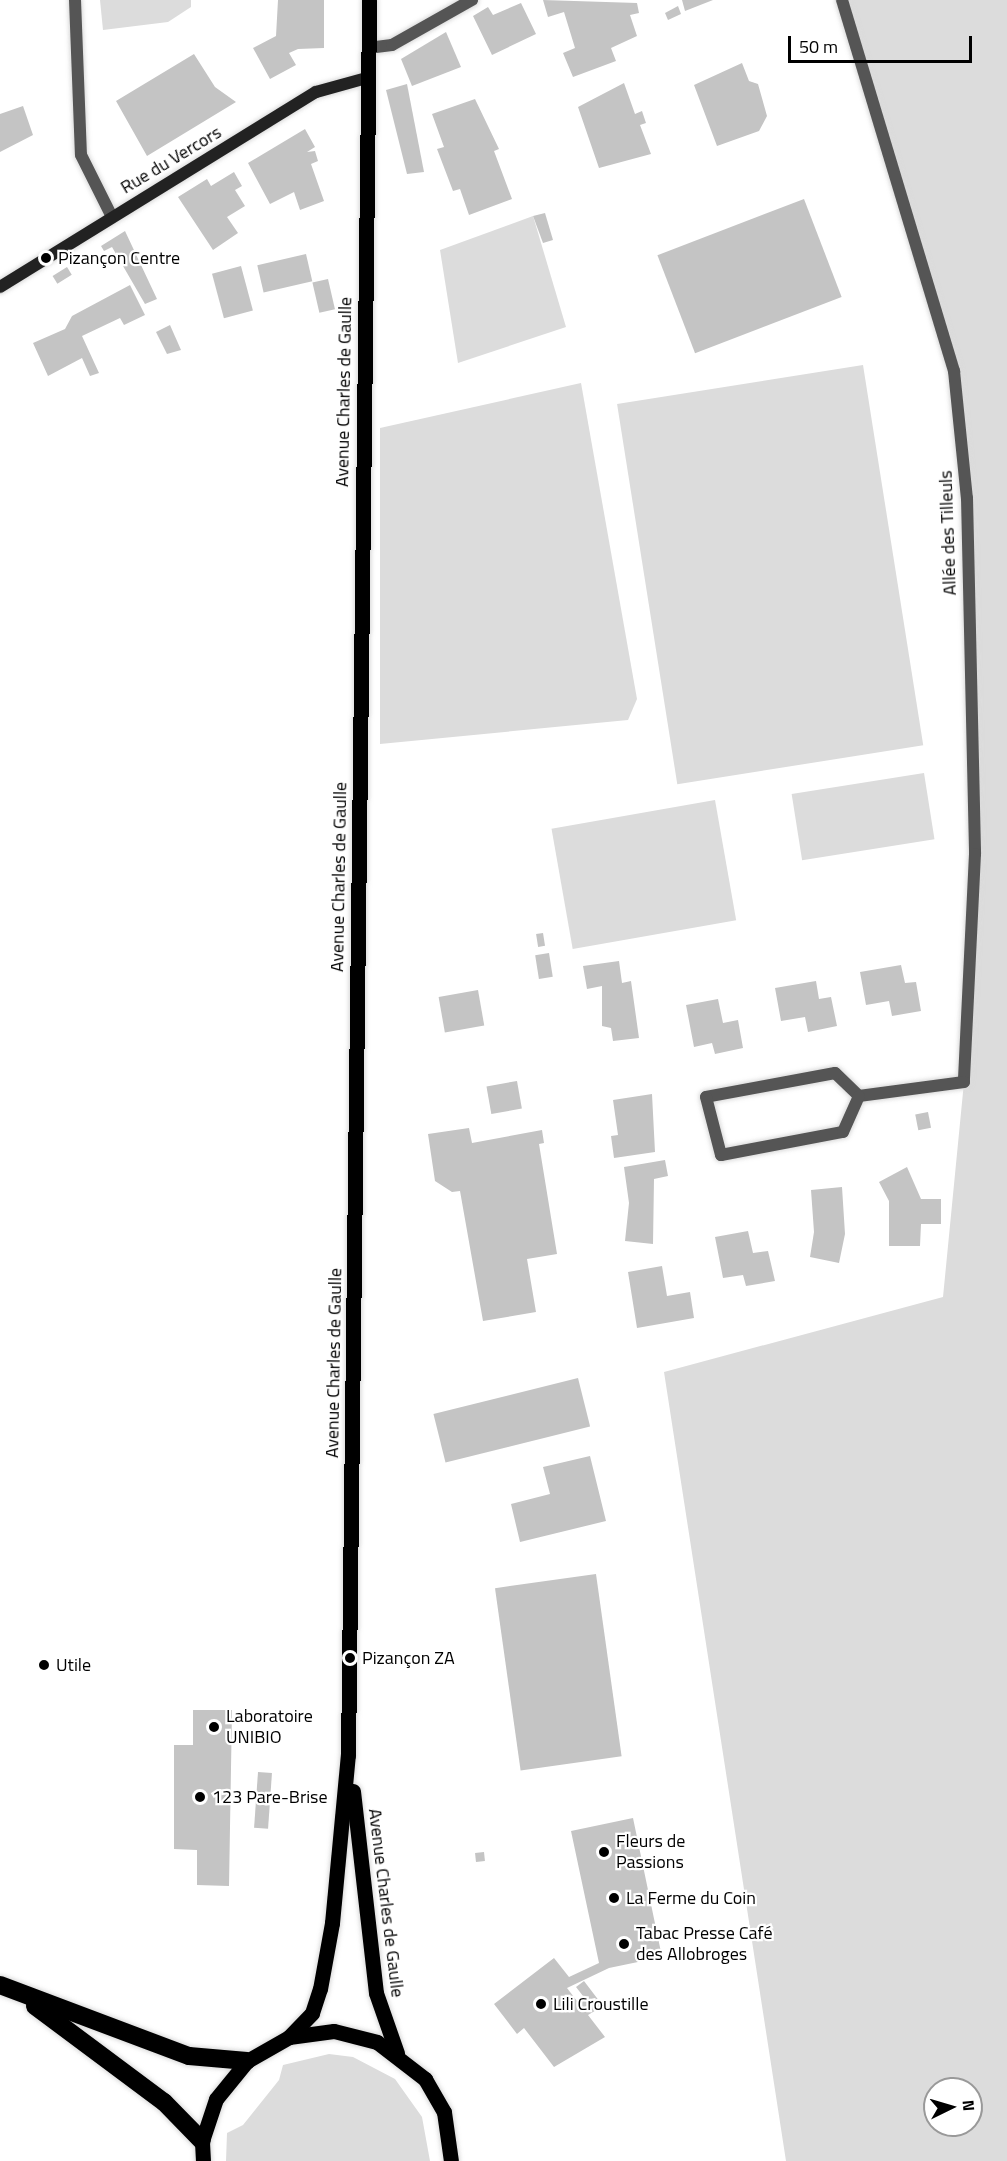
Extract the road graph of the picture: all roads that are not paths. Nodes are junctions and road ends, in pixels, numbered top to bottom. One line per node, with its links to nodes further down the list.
1 (75, 0): 7 (street)
2 (369, 0): 5 (main road, Avenue Charles de Gaulle)
3 (472, 0): 5 (street)
4 (842, 0): 9 (street, Allée des Tilleuls)
5 (368, 48): 6 (main road, Avenue Charles de Gaulle)
6 (367, 78): 7 (street, Rue du Vercors); 10 (main road, Avenue Charles de Gaulle)
7 (112, 217): 8 (street, Rue du Vercors)
8 (0, 287)
9 (859, 1096): 9 (street)
10 (348, 1755): 13 (main road, Avenue Charles de Gaulle); 14 (main road, Avenue Charles de Gaulle)
11 (0, 1985): 12 (highway)
12 (22, 1996): 15 (highway); 16 (highway)
13 (289, 2037): 14 (main road); 15 (main road)
14 (397, 2053): 17 (main road)
15 (247, 2061): 16 (main road)
16 (202, 2141): 18 (main road)
17 (455, 2157)
18 (203, 2161)

